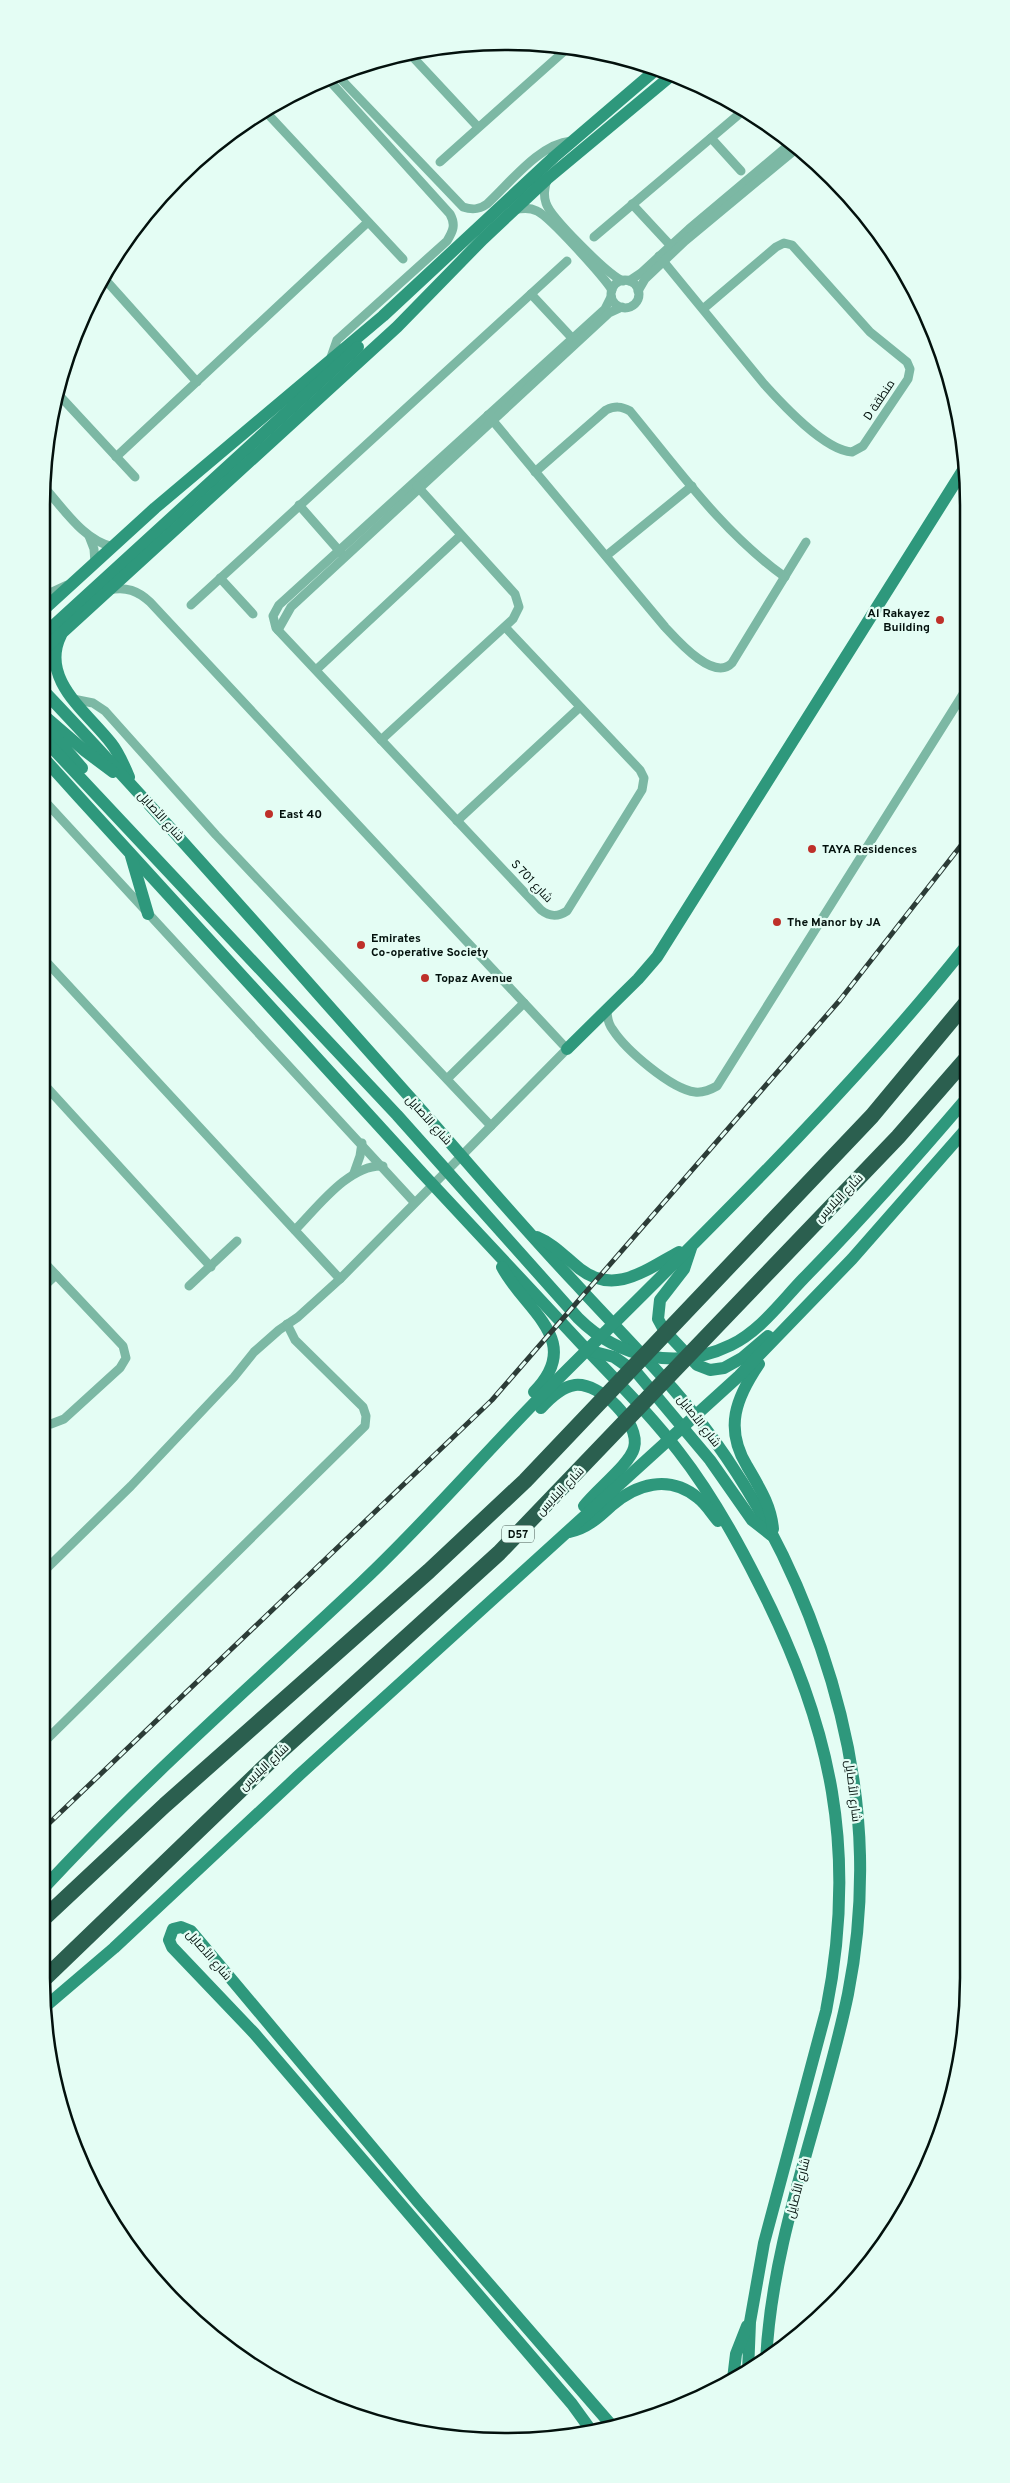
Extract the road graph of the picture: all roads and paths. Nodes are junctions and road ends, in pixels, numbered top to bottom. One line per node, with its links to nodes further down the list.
1 (560, 54): 9 (street)
2 (416, 59): 9 (street)
3 (651, 74): 11 (main road)
4 (666, 80): 16 (main road)
5 (342, 81): 17 (street)
6 (333, 84): 18 (street)
7 (738, 115): 10 (street)
8 (270, 116): 21 (street)
9 (478, 126): 14 (street)
10 (711, 138): 15 (street); 19 (street)
11 (571, 141): 17 (street); 34 (main road)
12 (786, 147): 23 (street)
13 (792, 152): 24 (street)
14 (440, 162)
15 (741, 171)
16 (547, 179): 20 (main road); 27 (street)
17 (437, 180): 18 (street)
18 (428, 188): 36 (street)
19 (632, 204): 22 (street); 23 (street)
20 (514, 210): 30 (street); 58 (main road)
21 (368, 222): 25 (street); 37 (street)
22 (594, 237)
23 (670, 245): 24 (street)
24 (661, 258): 27 (street); 29 (street); 33 (street, D منطقة)
25 (403, 259)
26 (567, 261): 31 (street)
27 (626, 281): 29 (street); 30 (street)
28 (108, 283): 37 (street)
29 (638, 291): 32 (street)
30 (612, 293): 32 (street); 35 (street)
31 (531, 294): 35 (street); 47 (street)
32 (622, 307): 39 (street)
33 (703, 308): 33 (street, D منطقة)
34 (383, 316): 36 (main road); 64 (main road)
35 (572, 338): 39 (street)
36 (330, 360): 51 (main road)
37 (197, 382): 40 (street)
38 (63, 399): 40 (street)
39 (490, 418): 41 (street); 44 (street)
40 (116, 457): 43 (street)
41 (536, 472): 45 (street); 53 (street)
42 (959, 476): 86 (main road)
43 (135, 477)
44 (417, 486): 48 (street); 52 (street)
45 (692, 486): 53 (street); 56 (street)
46 (50, 495): 49 (street)
47 (300, 505): 52 (street); 55 (street)
48 (461, 535): 63 (street); 67 (street)
49 (89, 536): 51 (street); 54 (street)
50 (806, 542): 56 (street)
51 (112, 547): 54 (main road)
52 (342, 554): 67 (street, S 701 شارع)
53 (606, 556): 56 (street)
54 (95, 563): 57 (main road)
55 (220, 578): 61 (street); 62 (street)
56 (784, 578)
57 (74, 582): 59 (street); 60 (main road)
58 (106, 591): 65 (main road); 85 (street)
59 (50, 593)
60 (50, 604)
61 (190, 604)
62 (253, 614)
63 (504, 627): 71 (street, S 701 شارع); 74 (street)
64 (50, 629)
65 (63, 632): 66 (main road); 69 (main road)
66 (50, 644)
67 (316, 670): 74 (street, S 701 شارع)
68 (50, 697): 77 (main road, شارع الأصايل)
69 (73, 699): 77 (main road); 90 (street)
70 (960, 699): 86 (street)
71 (580, 707): 80 (street); 80 (street, S 701 شارع)
72 (50, 721): 77 (main road)
73 (50, 731): 78 (main road)
74 (381, 740): 80 (street, S 701 شارع)
75 (50, 746): 78 (main road)
76 (50, 765): 81 (main road, شارع الأصايل)
77 (132, 784): 100 (main road, شارع الأصايل)
78 (102, 801): 92 (main road)
79 (50, 807): 82 (street)
80 (457, 820)
81 (130, 854): 82 (main road); 103 (main road, شارع الأصايل)
82 (148, 914): 95 (street)
83 (960, 952): 102 (main road)
84 (50, 966): 99 (street)
85 (524, 1003): 88 (street); 90 (street)
86 (607, 1009): 88 (main road)
87 (960, 1010): 127 (highway, D57)
88 (567, 1049): 93 (street)
89 (960, 1066): 128 (highway, شارع اليلايس / D57)
90 (448, 1078): 93 (street)
91 (50, 1090): 104 (street)
92 (960, 1106)
93 (491, 1126): 98 (street)
94 (960, 1135): 109 (main road)
95 (362, 1143): 96 (street); 97 (street)
96 (383, 1166): 97 (street); 98 (street)
97 (353, 1173): 99 (street)
98 (414, 1202): 107 (street)
99 (295, 1230): 107 (street)
100 (530, 1234): 102 (main road); 112 (main road, شارع الأصايل)
101 (237, 1242): 104 (street)
102 (692, 1245): 109 (main road); 112 (main road)
103 (496, 1253): 114 (main road, شارع الأصايل); 118 (main road)
104 (211, 1267): 110 (street)
105 (50, 1269): 106 (street)
106 (56, 1275): 108 (street); 116 (street)
107 (340, 1279): 111 (street)
108 (50, 1281)
109 (830, 1283): 113 (main road)
110 (190, 1286)
111 (288, 1324): 124 (street); 125 (street)
112 (614, 1324): 114 (main road); 115 (main road, شارع الأصايل)
113 (781, 1334): 115 (main road); 123 (main road)
114 (587, 1350): 117 (main road); 118 (main road); 119 (main road, شارع الأصايل)
115 (695, 1415): 117 (main road); 123 (main road, شارع الأصايل)
116 (50, 1424)
117 (683, 1426): 119 (main road); 123 (main road)
118 (502, 1435): 120 (main road)
119 (668, 1438): 121 (main road); 122 (main road, شارع الأصايل)
120 (463, 1477): 121 (main road); 126 (main road)
121 (565, 1532): 122 (main road); 129 (main road)
122 (732, 1532): 130 (main road, شارع الأصايل)
123 (773, 1537): 131 (main road, شارع الأصايل)
124 (50, 1565)
125 (50, 1736)
126 (50, 1882)
127 (50, 1913)
128 (50, 1973)
129 (51, 2002)
130 (750, 2322): 132 (main road, شارع الأصايل); 133 (main road)
131 (767, 2350)
132 (748, 2362)
133 (734, 2371)
134 (608, 2421): 135 (main road, شارع الأصايل)
135 (587, 2425)

